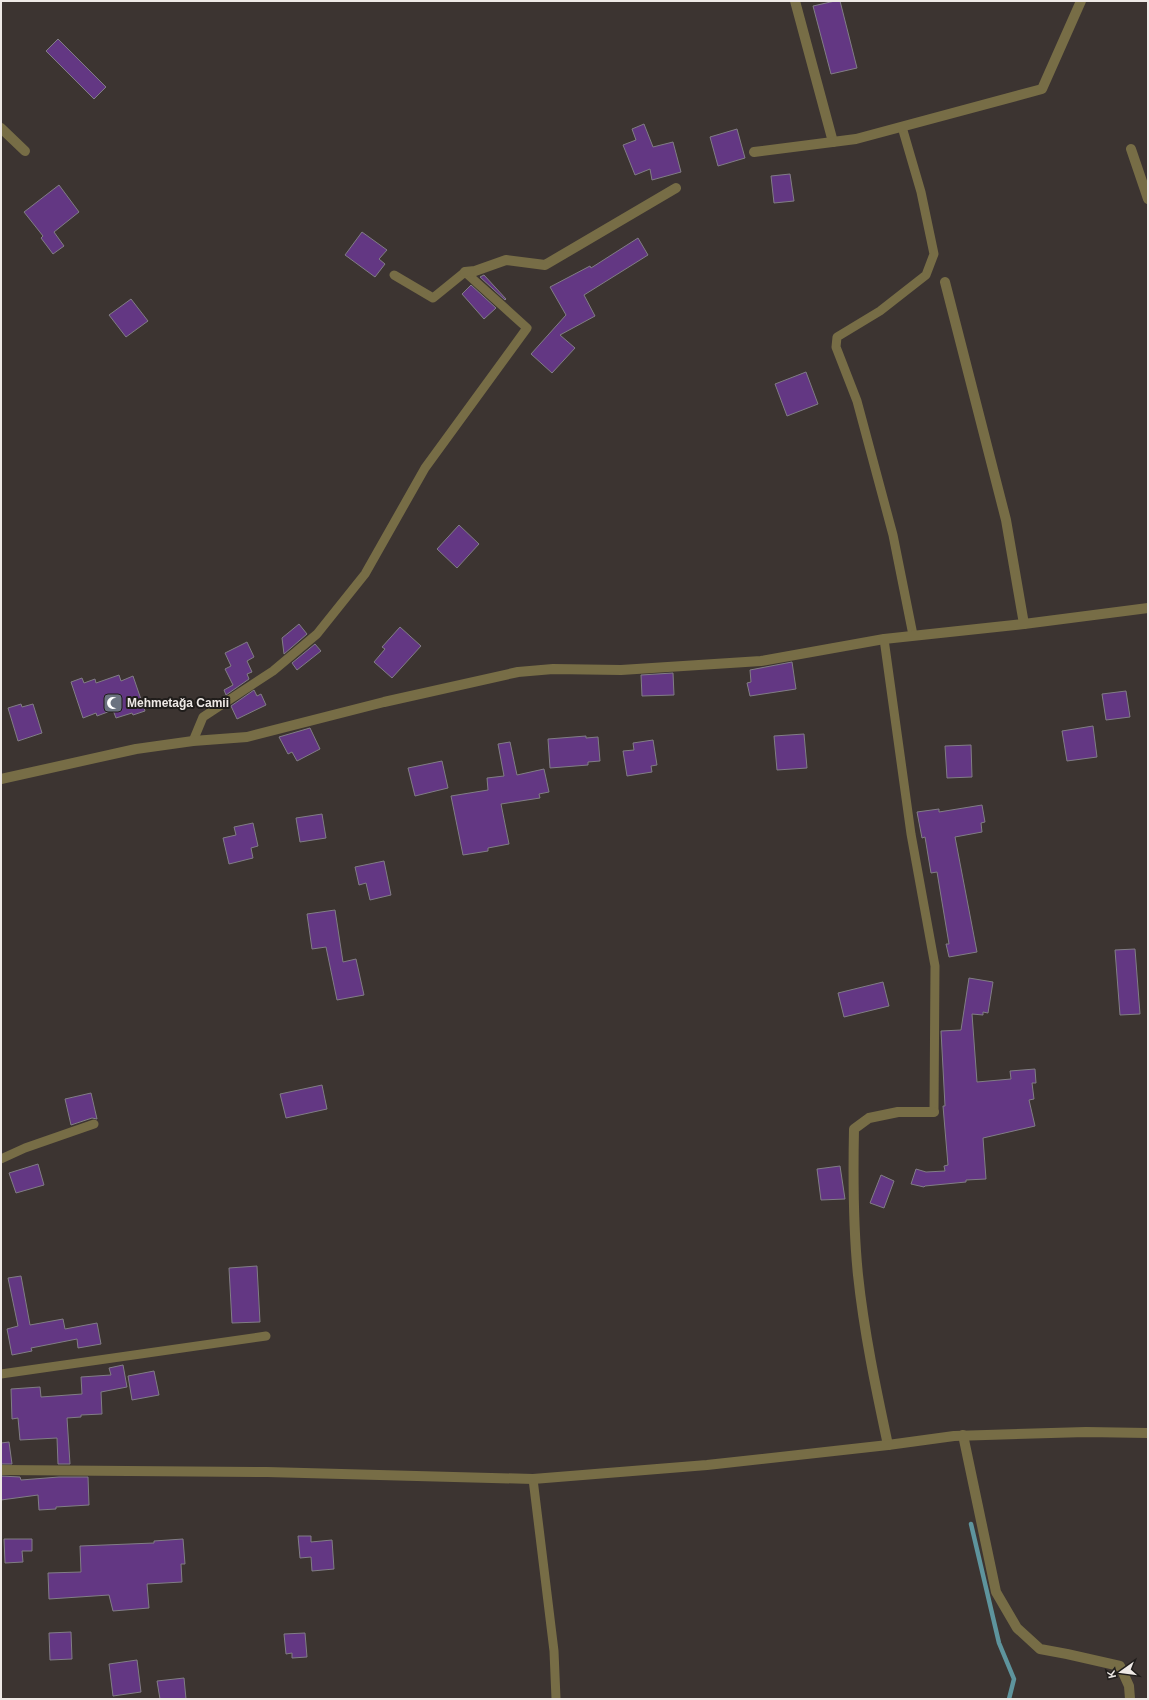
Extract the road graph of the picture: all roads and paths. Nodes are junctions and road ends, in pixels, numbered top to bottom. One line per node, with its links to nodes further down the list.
1 (795, 1): 5 (street)
2 (1081, 1): 3 (street)
3 (902, 127): 5 (street); 16 (lane)
4 (1, 128): 7 (street)
5 (833, 142): 8 (street)
6 (1131, 150): 10 (street)
7 (25, 151)
8 (754, 152)
9 (676, 188): 11 (street)
10 (1148, 199)
11 (465, 272): 12 (lane); 18 (lane)
12 (394, 275)
13 (944, 282): 15 (street)
14 (1148, 608): 15 (street)
15 (1024, 624): 16 (street)
16 (913, 635): 17 (street)
17 (884, 639): 18 (street); 20 (lane)
18 (193, 740): 19 (street)
19 (1, 779)
20 (934, 1112): 27 (street)
21 (94, 1124): 22 (lane)
22 (1, 1159)
23 (266, 1336): 24 (lane)
24 (1, 1374)
25 (1148, 1433): 26 (street)
26 (963, 1435): 27 (street); 31 (street)
27 (888, 1445): 29 (street)
28 (1, 1470): 29 (street)
29 (533, 1479): 30 (lane)
30 (556, 1699)
31 (1130, 1699)

